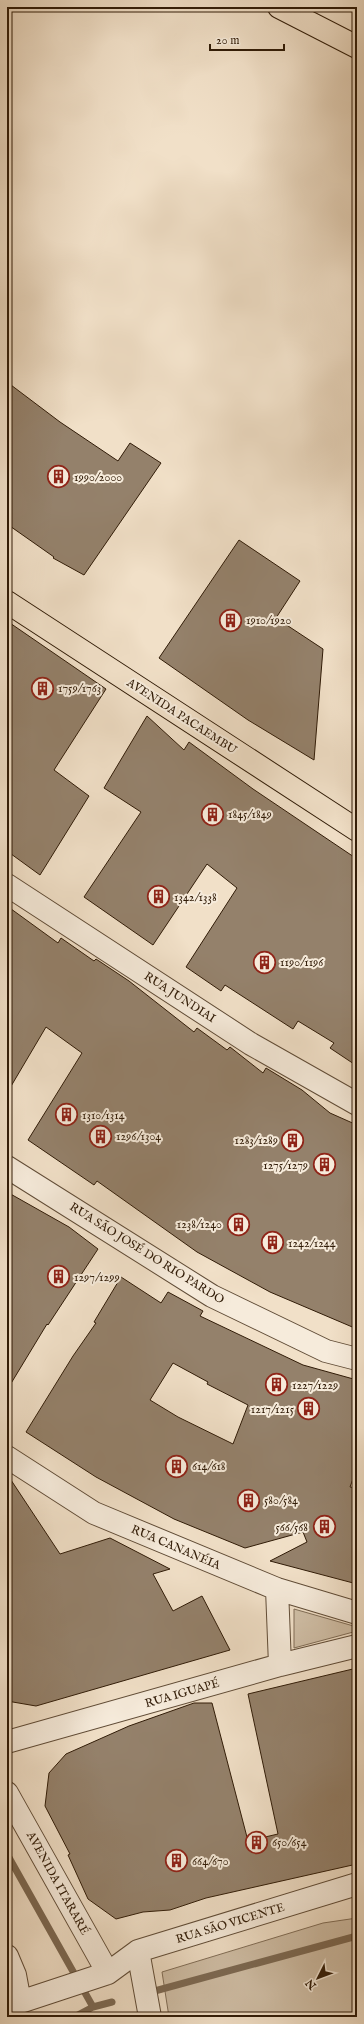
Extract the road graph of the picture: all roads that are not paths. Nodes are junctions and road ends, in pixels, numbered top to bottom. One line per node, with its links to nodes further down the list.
1 (279, 7): 2 (main road)
2 (357, 47)
3 (7, 602): 4 (main road, AVENIDA PACAEMBU)
4 (357, 830)
5 (7, 885): 6 (street, RUA JUNDIAI)
6 (357, 1104)
7 (7, 1166): 8 (street, RUA SÃO JOSÉ DO RIO PARDO)
8 (357, 1360)
9 (7, 1456): 10 (street, RUA CANANÉIA)
10 (278, 1589): 11 (street, RUA CANANÉIA); 13 (street)
11 (357, 1612)
12 (357, 1646): 13 (street, RUA IGUAPÉ)
13 (280, 1665): 14 (street, RUA IGUAPÉ)
14 (7, 1742)
15 (7, 1793): 19 (street, AVENIDA ITARARÉ)
16 (357, 1884): 17 (street, RUA SÃO VICENTE)
17 (138, 1952): 19 (street, RUA SÃO VICENTE); 21 (street)
18 (7, 1956): 20 (street)
19 (108, 1973): 20 (street, RUA SÃO VICENTE)
20 (13, 2005)
21 (150, 2017)

